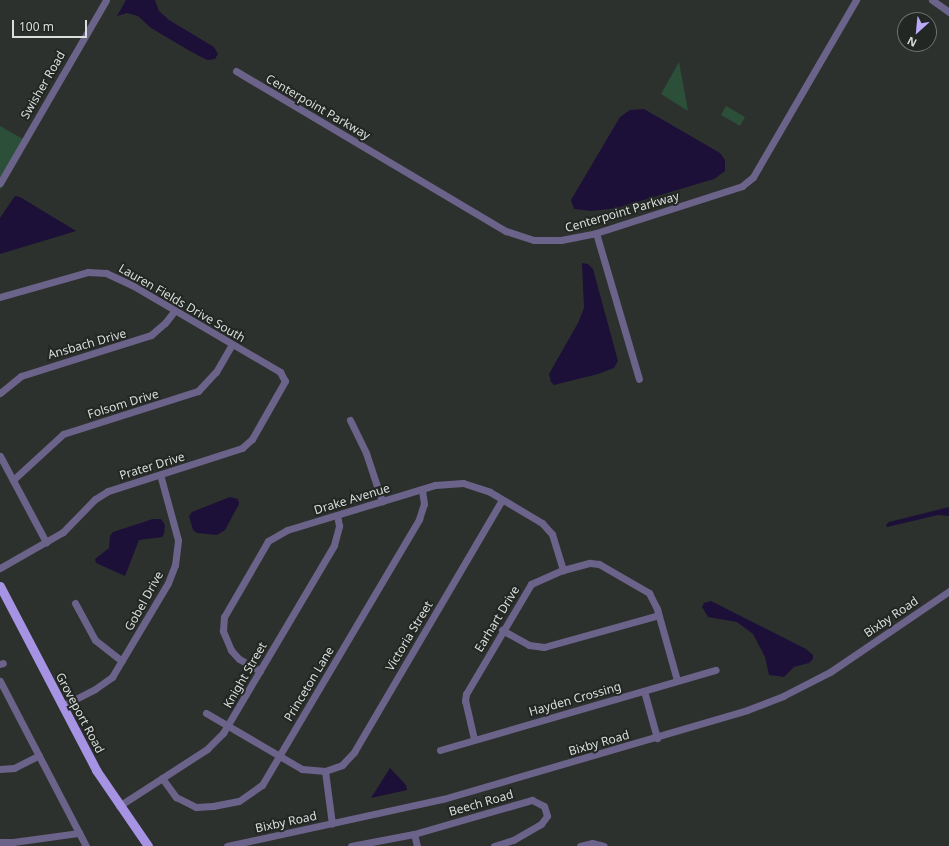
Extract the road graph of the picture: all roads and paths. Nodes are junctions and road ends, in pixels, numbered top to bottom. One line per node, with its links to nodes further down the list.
1 (106, 0): 6 (street, Swisher Road)
2 (856, 0): 7 (street, Centerpoint Parkway)
3 (932, 0): 4 (street)
4 (949, 12)
5 (236, 71): 7 (street, Centerpoint Parkway)
6 (0, 183)
7 (596, 233): 12 (street)
8 (0, 297): 9 (street, Lauren Fields Drive South)
9 (175, 310): 10 (street, Lauren Fields Drive South); 13 (street, Ansbach Drive)
10 (232, 344): 11 (street, Lauren Fields Drive South); 17 (street, Folsom Drive)
11 (280, 372): 16 (street, Prater Drive)
12 (639, 379)
13 (0, 393)
14 (350, 420): 20 (street)
15 (0, 456): 17 (street)
16 (160, 474): 22 (street, Prater Drive); 30 (street, Gobel Drive)
17 (13, 480): 22 (street)
18 (422, 489): 19 (street, Drake Avenue); 20 (street, Drake Avenue); 43 (street, Princeton Lane)
19 (502, 500): 24 (street, Drake Avenue); 45 (street, Victoria Street)
20 (382, 501): 21 (street, Drake Avenue)
21 (337, 515): 32 (street, Knight Street); 32 (street, Drake Avenue)
22 (46, 542): 23 (street, Prater Drive)
23 (0, 568)
24 (563, 570): 28 (street, Earhart Drive); 29 (street, Earhart Drive)
25 (0, 586): 36 (main road, Groveport Road)
26 (949, 591): 39 (street, Bixby Road)
27 (75, 603): 30 (street)
28 (659, 615): 29 (street); 33 (street, Earhart Drive)
29 (502, 630): 40 (street, Earhart Drive)
30 (122, 661): 36 (street, Gobel Drive)
31 (716, 670): 33 (street, Hayden Crossing)
32 (260, 671): 38 (street, Knight Street)
33 (677, 680): 35 (street, Hayden Crossing)
34 (0, 681): 42 (street)
35 (644, 691): 39 (street); 40 (street, Hayden Crossing)
36 (62, 706): 47 (main road, Groveport Road)
37 (206, 713): 38 (street)
38 (228, 726): 43 (street); 46 (street, Knight Street)
39 (657, 738): 48 (street, Bixby Road)
40 (474, 739): 41 (street, Hayden Crossing)
41 (440, 750)
42 (39, 755): 44 (street); 49 (street)
43 (279, 756): 45 (street); 46 (street, Princeton Lane)
44 (0, 769)
45 (325, 771): 48 (street)
46 (162, 778): 47 (street, Knight Street)
47 (119, 806): 53 (main road, Groveport Road)
48 (332, 824): 54 (street, Bixby Road)
49 (79, 833): 51 (street); 52 (street)
50 (414, 834): 55 (street, Beech Road); 56 (street); 57 (street, Beech Road)
51 (0, 842)
52 (86, 846)
53 (148, 846)
54 (227, 846)
55 (351, 846)
56 (417, 846)
57 (494, 846)
58 (580, 846): 59 (street)
59 (604, 846)

